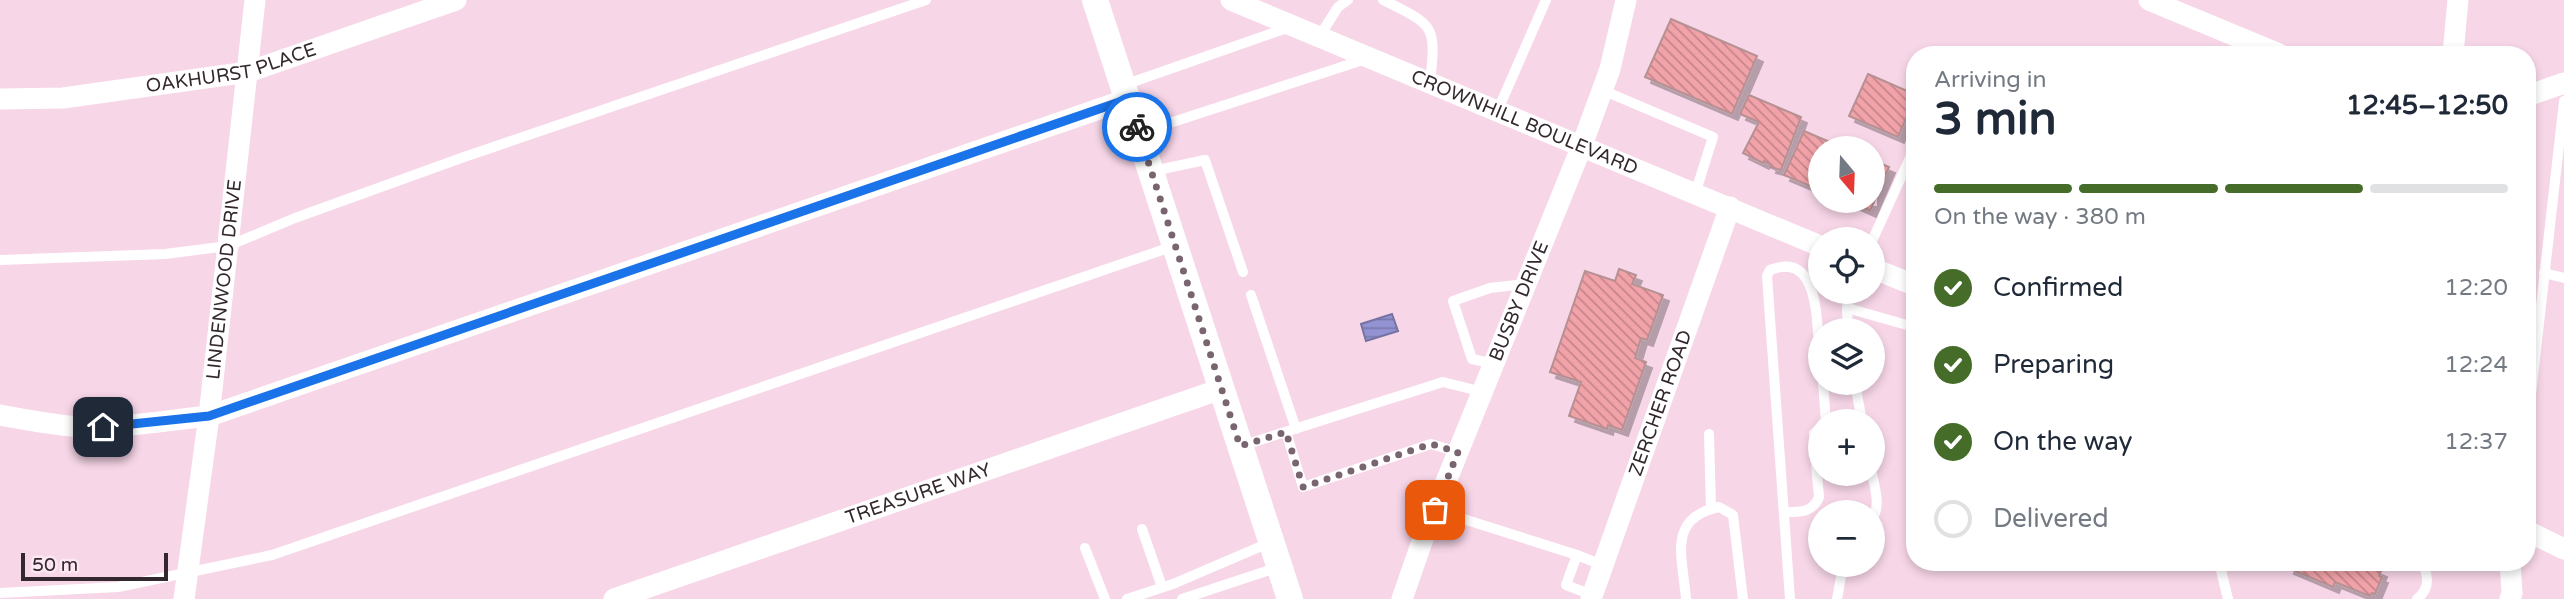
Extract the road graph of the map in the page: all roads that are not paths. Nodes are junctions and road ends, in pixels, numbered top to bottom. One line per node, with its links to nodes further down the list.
1 (255, 0): 17 (street, LINDENWOOD DRIVE)
2 (456, 0): 17 (street, OAKHURST PLACE)
3 (926, 0): 34 (lane)
4 (1095, 0): 21 (street)
5 (1348, 0): 13 (lane)
6 (1383, 0): 19 (lane)
7 (1546, 0): 25 (lane)
8 (1626, 0): 20 (street, BUSBY DRIVE)
9 (2150, 0): 14 (street)
10 (2458, 0): 15 (street)
11 (1244, 3): 12 (street, CROWNHILL BOULEVARD)
12 (1292, 26): 13 (street, CROWNHILL BOULEVARD); 21 (lane)
13 (1319, 37): 16 (street, CROWNHILL BOULEVARD)
14 (2260, 46)
15 (2454, 46)
16 (1368, 58): 19 (street, CROWNHILL BOULEVARD); 26 (lane)
17 (248, 72): 23 (street, OAKHURST PLACE); 34 (street, LINDENWOOD DRIVE)
18 (2564, 83): 22 (street)
19 (1430, 84): 25 (street, CROWNHILL BOULEVARD)
20 (1602, 90): 27 (street, BUSBY DRIVE); 30 (lane)
21 (1126, 92): 26 (street); 54 (street)
22 (2536, 93)
23 (0, 99)
24 (2564, 101): 39 (lane)
25 (1497, 112): 27 (street, CROWNHILL BOULEVARD)
26 (1139, 132): 29 (street)
27 (1581, 148): 30 (street, CROWNHILL BOULEVARD); 42 (street, BUSBY DRIVE)
28 (1906, 167): 32 (lane)
29 (1151, 172): 35 (street); 37 (lane)
30 (1695, 194): 31 (street, CROWNHILL BOULEVARD)
31 (1730, 207): 33 (street, CROWNHILL BOULEVARD); 69 (street, ZERCHER ROAD)
32 (1878, 227)
33 (1808, 241)
34 (228, 246): 36 (lane); 54 (street, LINDENWOOD DRIVE)
35 (1175, 246): 51 (street); 73 (lane)
36 (0, 260)
37 (1243, 272)
38 (1885, 273): 41 (street)
39 (2544, 273): 40 (lane); 46 (lane)
40 (2564, 278)
41 (1906, 282)
42 (1526, 284): 50 (street, BUSBY DRIVE); 50 (lane)
43 (1251, 295): 55 (lane)
44 (1848, 304): 45 (lane)
45 (1847, 308): 48 (lane); 49 (lane)
46 (2536, 311)
47 (1815, 318): 62 (lane)
48 (1847, 318)
49 (1906, 325)
50 (1493, 364): 52 (street, BUSBY DRIVE)
51 (1221, 389): 57 (street); 80 (street, TREASURE WAY)
52 (1483, 392): 55 (lane); 58 (street, BUSBY DRIVE)
53 (0, 415): 54 (street)
54 (209, 416): 73 (street, LINDENWOOD DRIVE)
55 (1291, 430): 57 (lane); 58 (lane)
56 (1709, 434): 60 (lane)
57 (1240, 446): 67 (street)
58 (1458, 452): 61 (street, BUSBY DRIVE)
59 (1818, 486): 62 (lane)
60 (1711, 509): 87 (lane); 88 (lane)
61 (1435, 510): 68 (lane); 86 (street, BUSBY DRIVE)
62 (1784, 512): 89 (lane)
63 (1142, 528): 76 (lane)
64 (2536, 535): 66 (street)
65 (1085, 548): 81 (lane)
66 (2564, 549)
67 (1275, 554): 75 (lane); 76 (lane); 85 (street)
68 (1577, 555): 69 (lane); 78 (lane)
69 (1602, 565): 78 (street, ZERCHER ROAD)
70 (2221, 571): 91 (lane)
71 (2426, 571): 92 (lane)
72 (2511, 571): 93 (street)
73 (188, 574): 77 (lane); 79 (street, LINDENWOOD DRIVE)
74 (1841, 577): 90 (lane)
75 (1220, 586): 83 (lane); 84 (lane)
76 (1163, 587): 82 (lane)
77 (0, 593)
78 (1591, 597)
79 (184, 599)
80 (614, 599)
81 (1105, 599)
82 (1127, 599)
83 (1182, 599)
84 (1225, 599)
85 (1290, 599)
86 (1402, 599)
87 (1686, 599)
88 (1743, 599)
89 (1790, 599)
90 (1837, 599)
91 (2228, 599)
92 (2417, 599)
93 (2510, 599)

